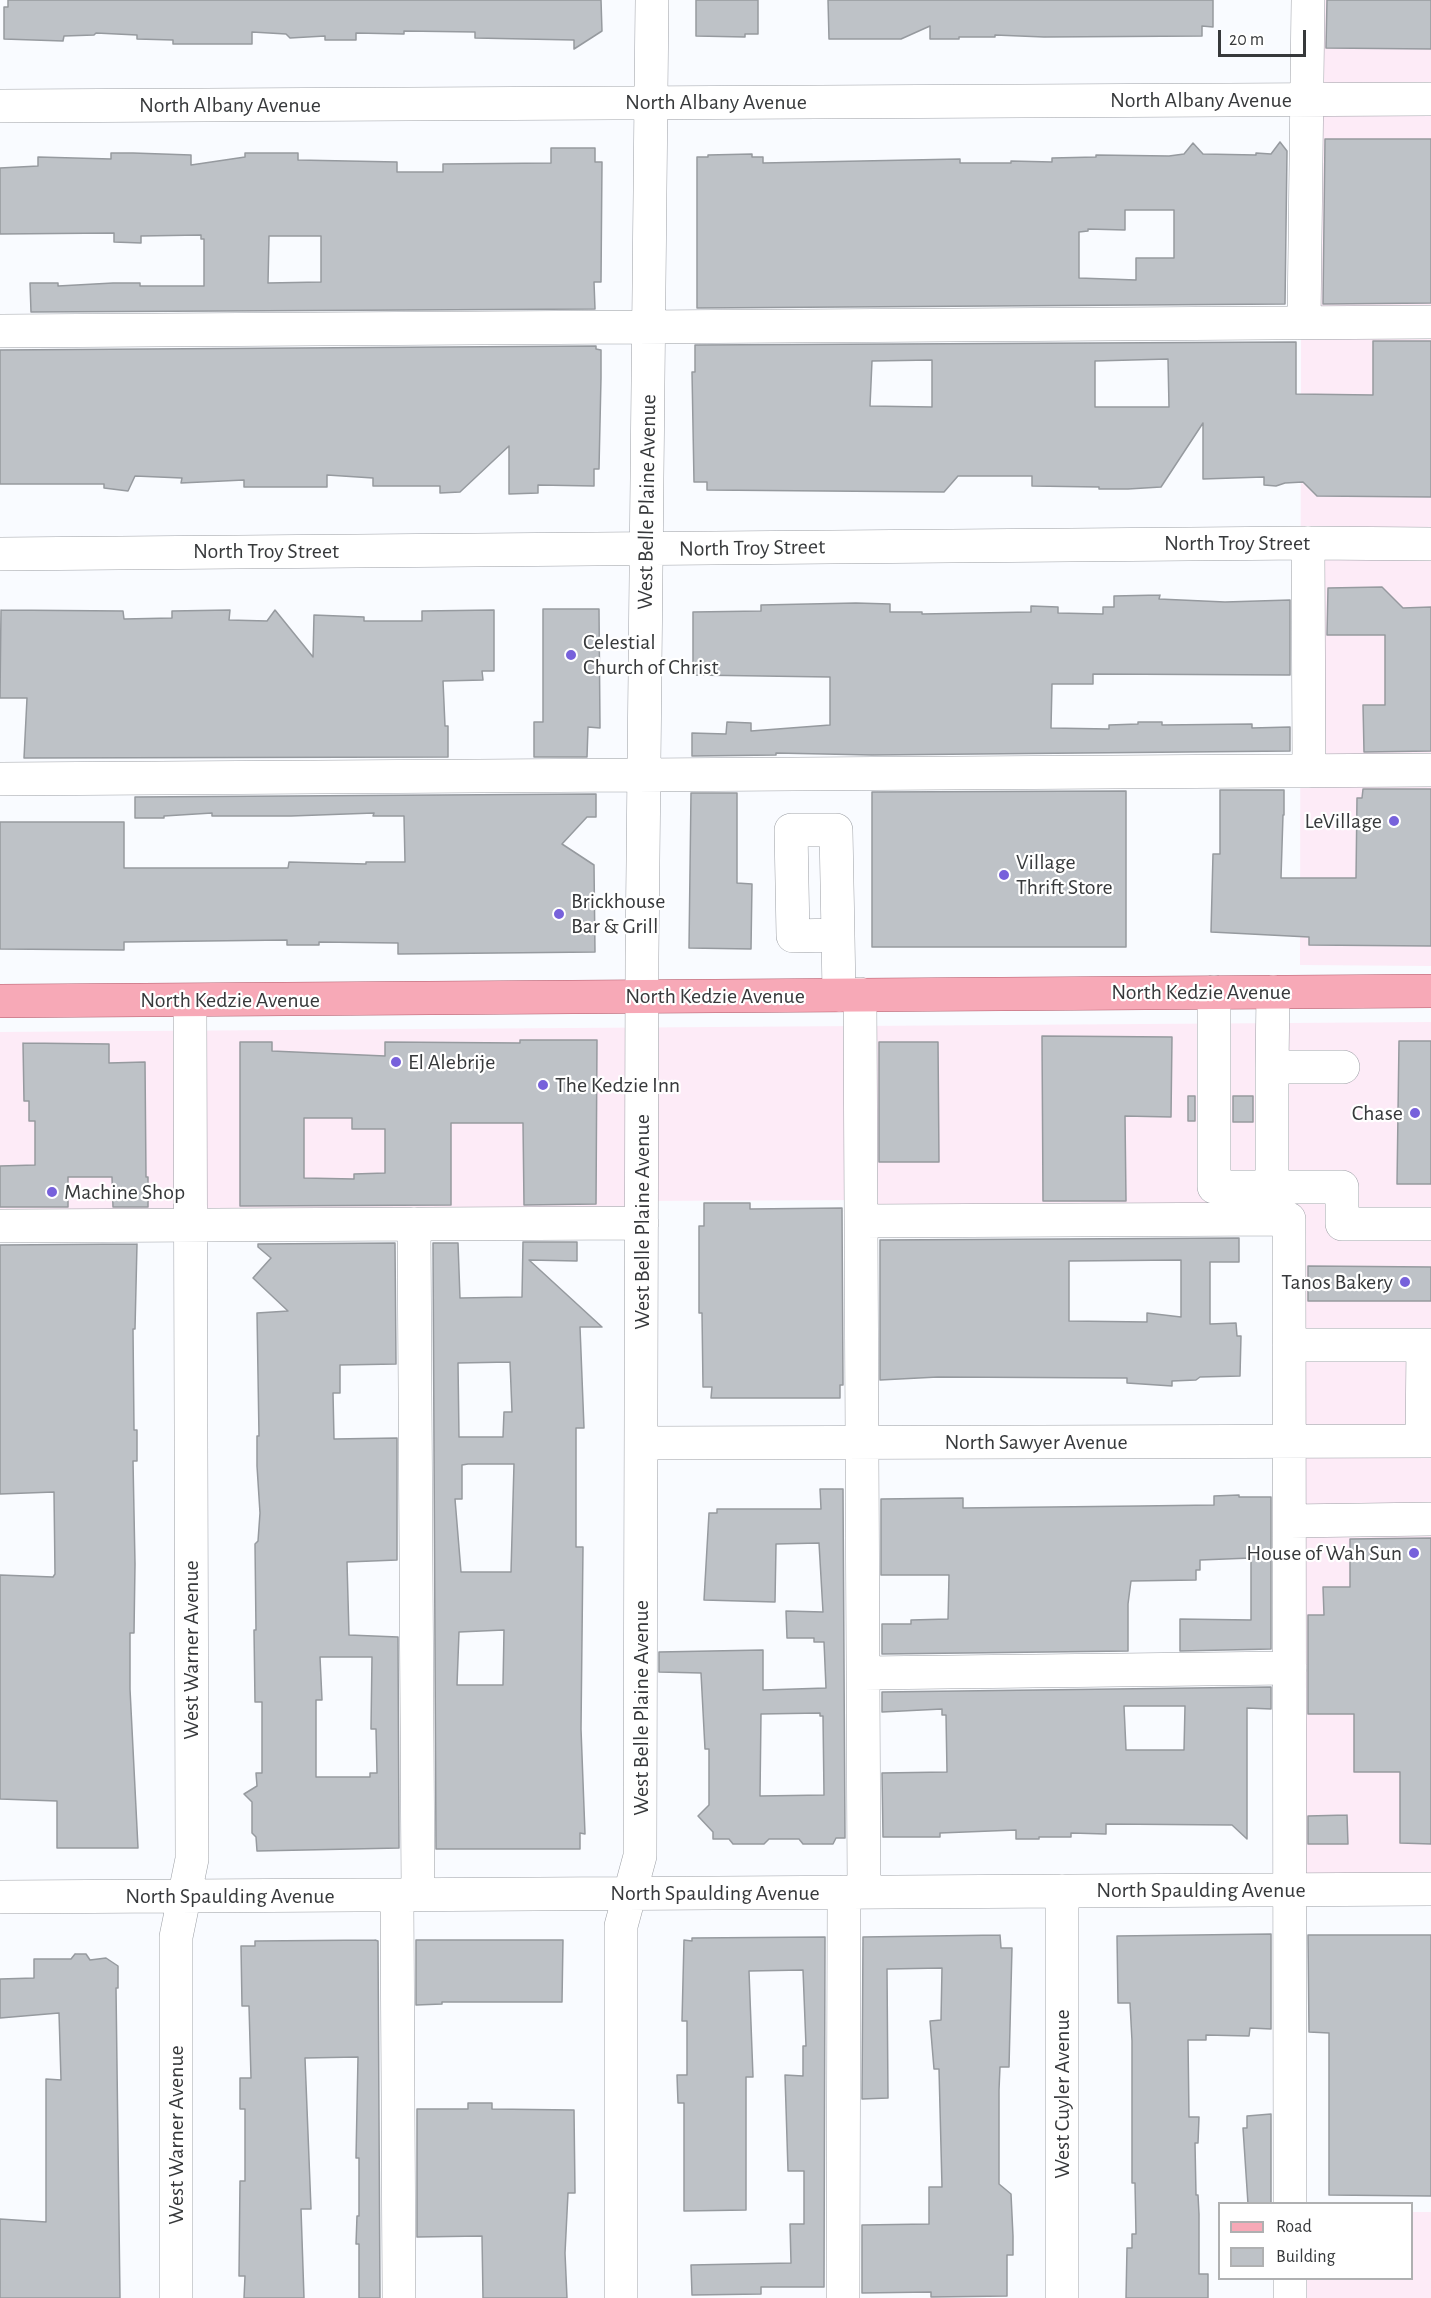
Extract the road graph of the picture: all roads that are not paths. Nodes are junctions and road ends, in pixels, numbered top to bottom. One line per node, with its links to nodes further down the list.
1 (652, 0): 5 (street, West Belle Plaine Avenue)
2 (1308, 0): 3 (street)
3 (1308, 99): 4 (street, North Albany Avenue); 5 (street, North Albany Avenue); 7 (street)
4 (1431, 99)
5 (651, 103): 6 (street, North Albany Avenue); 9 (street, West Belle Plaine Avenue)
6 (0, 106)
7 (1304, 322): 8 (street); 9 (street)
8 (1431, 322)
9 (649, 327): 10 (street); 13 (street, West Belle Plaine Avenue)
10 (0, 331)
11 (1308, 543): 12 (street, North Troy Street); 13 (street, North Troy Street); 16 (street)
12 (1431, 544)
13 (646, 549): 14 (street, North Troy Street); 17 (street, West Belle Plaine Avenue)
14 (0, 554)
15 (1431, 770): 16 (street)
16 (1309, 771): 17 (street)
17 (645, 775): 18 (street); 24 (street, West Belle Plaine Avenue)
18 (0, 778)
19 (838, 935): 23 (street)
20 (1431, 991): 22 (main road, North Kedzie Avenue)
21 (1214, 992): 22 (main road, North Kedzie Avenue); 23 (main road, North Kedzie Avenue); 29 (street)
22 (1273, 992): 27 (street)
23 (850, 995): 24 (main road, North Kedzie Avenue); 30 (street)
24 (642, 996): 26 (main road, North Kedzie Avenue); 31 (street, West Belle Plaine Avenue)
25 (0, 1001): 26 (main road, North Kedzie Avenue)
26 (190, 1001): 34 (street, West Warner Avenue)
27 (1272, 1067): 28 (street); 29 (street)
28 (1342, 1067)
29 (1272, 1187): 33 (street)
30 (862, 1221): 36 (street); 41 (street)
31 (642, 1222): 32 (street); 40 (street, West Belle Plaine Avenue)
32 (414, 1224): 34 (street); 51 (street)
33 (1431, 1224)
34 (190, 1225): 35 (street); 52 (street, West Warner Avenue)
35 (0, 1226)
36 (1290, 1345): 37 (street); 39 (street)
37 (1427, 1345): 38 (street)
38 (1426, 1441): 39 (street, North Sawyer Avenue)
39 (1290, 1442): 41 (street, North Sawyer Avenue); 43 (street)
40 (641, 1443): 41 (street, North Sawyer Avenue); 50 (street, West Belle Plaine Avenue)
41 (864, 1443): 45 (street)
42 (1431, 1519): 43 (street)
43 (1290, 1521): 44 (street)
44 (1290, 1668): 45 (street); 47 (street)
45 (864, 1673): 49 (street)
46 (1431, 1889): 47 (street, North Spaulding Avenue)
47 (1290, 1890): 48 (street, North Spaulding Avenue); 54 (street)
48 (1062, 1891): 49 (street, North Spaulding Avenue); 60 (street, West Cuyler Avenue)
49 (854, 1892): 50 (street, North Spaulding Avenue); 59 (street)
50 (630, 1893): 51 (street, North Spaulding Avenue); 58 (street, West Belle Plaine Avenue)
51 (408, 1895): 52 (street, North Spaulding Avenue); 57 (street)
52 (185, 1896): 53 (street, North Spaulding Avenue); 56 (street, West Warner Avenue)
53 (0, 1897)
54 (1290, 2202)
55 (1290, 2280): 61 (street)
56 (176, 2298)
57 (399, 2298)
58 (621, 2298)
59 (843, 2298)
60 (1062, 2298)
61 (1290, 2298)

